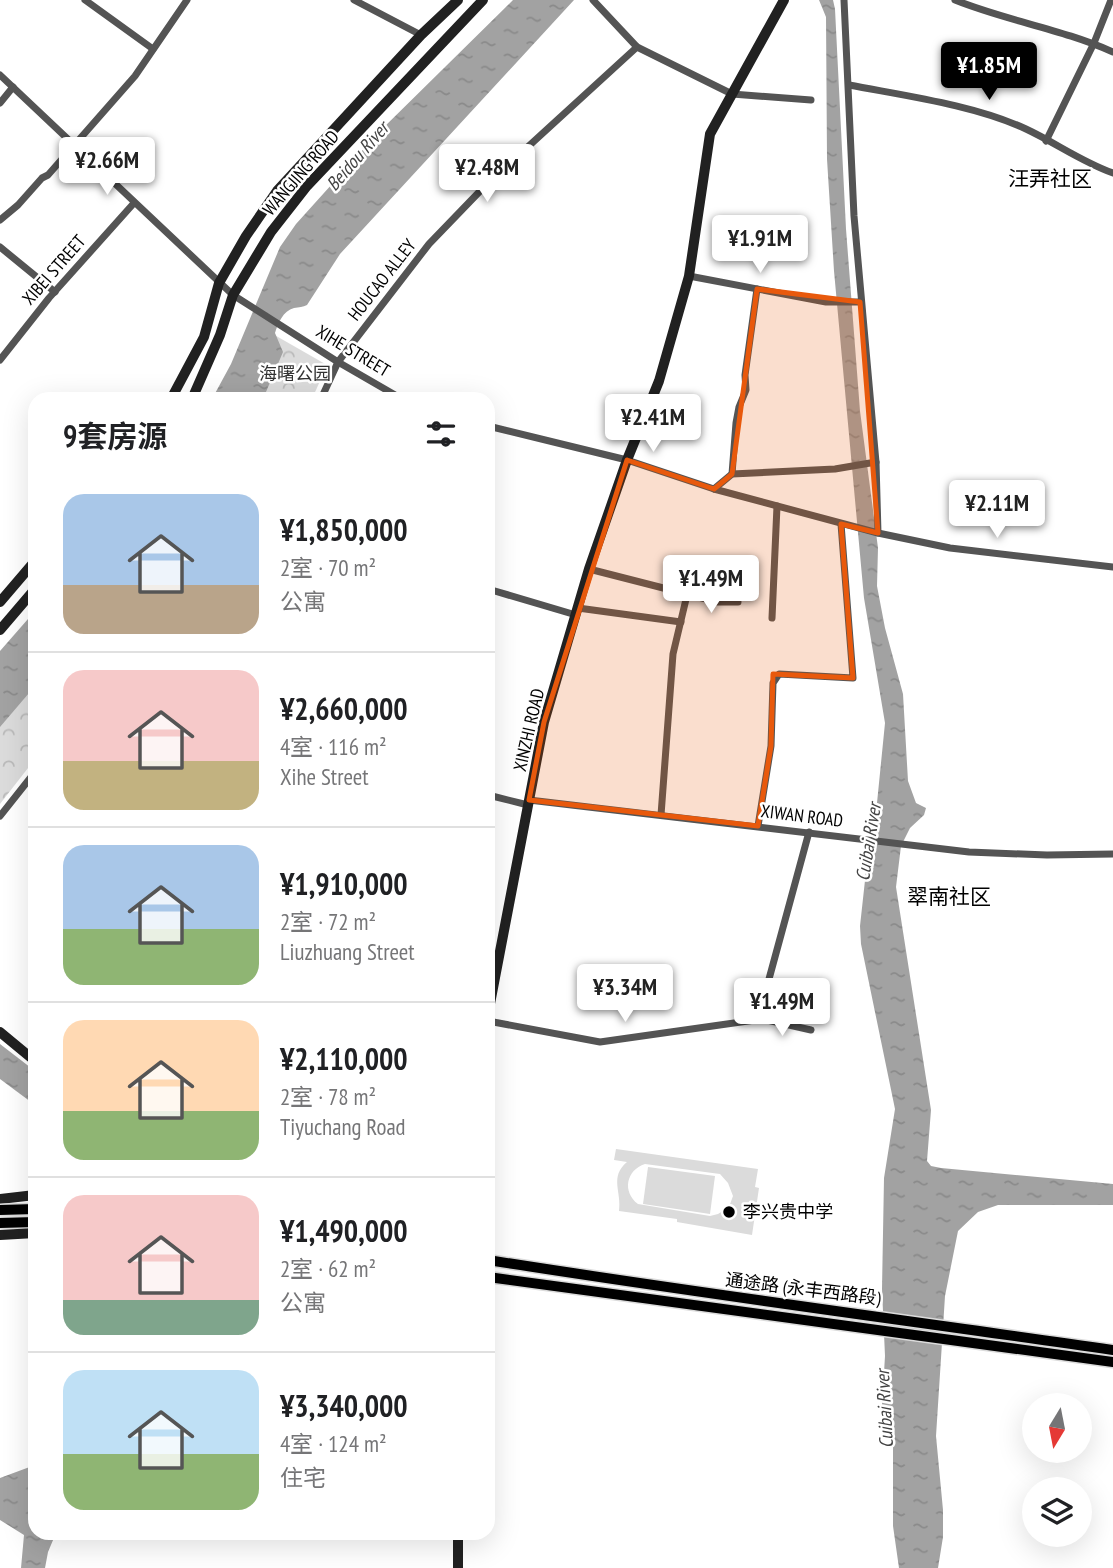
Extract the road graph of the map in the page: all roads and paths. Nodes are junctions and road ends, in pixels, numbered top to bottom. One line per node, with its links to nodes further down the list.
1 (85, 0): 14 (street)
2 (187, 0): 14 (street)
3 (354, 0): 11 (street)
4 (458, 0): 11 (main road, WANGJING ROAD)
5 (483, 0): 32 (main road, WANGJING ROAD)
6 (593, 0): 13 (street)
7 (784, 0): 19 (main road, XINZHI ROAD)
8 (844, 0): 17 (street)
9 (955, 0): 12 (street)
10 (1111, 0): 12 (street)
11 (421, 35): 29 (main road, WANGJING ROAD)
12 (1094, 43): 15 (street); 22 (street)
13 (638, 47): 19 (street); 35 (street, HOUCAO ALLEY)
14 (153, 49): 23 (street)
15 (1113, 51)
16 (0, 75): 18 (street)
17 (849, 85): 22 (street); 33 (street)
18 (13, 87): 21 (street); 23 (street)
19 (732, 93): 20 (street); 28 (main road, XINZHI ROAD)
20 (810, 100)
21 (0, 103)
22 (1046, 141): 24 (street)
23 (73, 146): 25 (street); 26 (street)
24 (1113, 173)
25 (134, 202): 29 (street); 31 (street, XIBEI STREET)
26 (0, 220)
27 (0, 247): 31 (street)
28 (689, 276): 30 (street); 41 (main road, XINZHI ROAD)
29 (219, 284): 32 (street); 36 (main road, WANGJING ROAD)
30 (757, 289): 33 (street); 43 (street)
31 (55, 292): 34 (street, XIBEI STREET)
32 (233, 295): 35 (street, XIHE STREET); 37 (main road, WANGJING ROAD)
33 (858, 302): 42 (street)
34 (0, 358)
35 (338, 362): 38 (street, HOUCAO ALLEY); 39 (street, XIHE STREET)
36 (175, 392)
37 (195, 392)
38 (324, 392)
39 (390, 392)
40 (495, 428): 41 (street)
41 (627, 460): 44 (street); 50 (main road, XINZHI ROAD)
42 (876, 462): 43 (street); 47 (street)
43 (732, 474): 44 (street)
44 (714, 489): 45 (street)
45 (777, 506): 46 (street); 57 (street)
46 (841, 524): 47 (street); 67 (street)
47 (878, 533): 48 (street)
48 (1113, 567)
49 (28, 569): 54 (main road)
50 (589, 569): 52 (street); 56 (main road, XINZHI ROAD)
51 (495, 591): 56 (street)
52 (687, 595): 55 (street); 58 (street)
53 (28, 597): 59 (main road)
54 (0, 602)
55 (738, 602)
56 (577, 612): 58 (street); 64 (main road, XINZHI ROAD)
57 (772, 618)
58 (681, 622): 65 (street)
59 (0, 630)
60 (28, 781): 61 (street)
61 (25, 785): 62 (street); 66 (street)
62 (28, 786)
63 (495, 796): 64 (street, XIWAN ROAD)
64 (529, 803): 65 (street, XIWAN ROAD); 70 (main road, XINZHI ROAD)
65 (661, 815): 67 (street, XIWAN ROAD)
66 (0, 816)
67 (758, 826): 68 (street, XIWAN ROAD)
68 (810, 832): 69 (street, XIWAN ROAD); 71 (street)
69 (1113, 853)
70 (495, 978)
71 (762, 1018): 72 (street); 73 (street)
72 (495, 1022)
73 (811, 1030)
74 (0, 1032): 75 (main road)
75 (28, 1055)
76 (28, 1196): 77 (main road)
77 (0, 1199)
78 (28, 1209): 79 (main road, bridge)
79 (0, 1210)
80 (28, 1222): 81 (main road)
81 (0, 1223)
82 (28, 1233): 83 (main road)
83 (0, 1234)
84 (495, 1261): 86 (main road, 通途路 (永丰西路段))
85 (495, 1278): 87 (main road, 通途路 (永丰西路段))
86 (1113, 1350)
87 (1113, 1362)
88 (458, 1540): 89 (main road)
89 (458, 1568)

